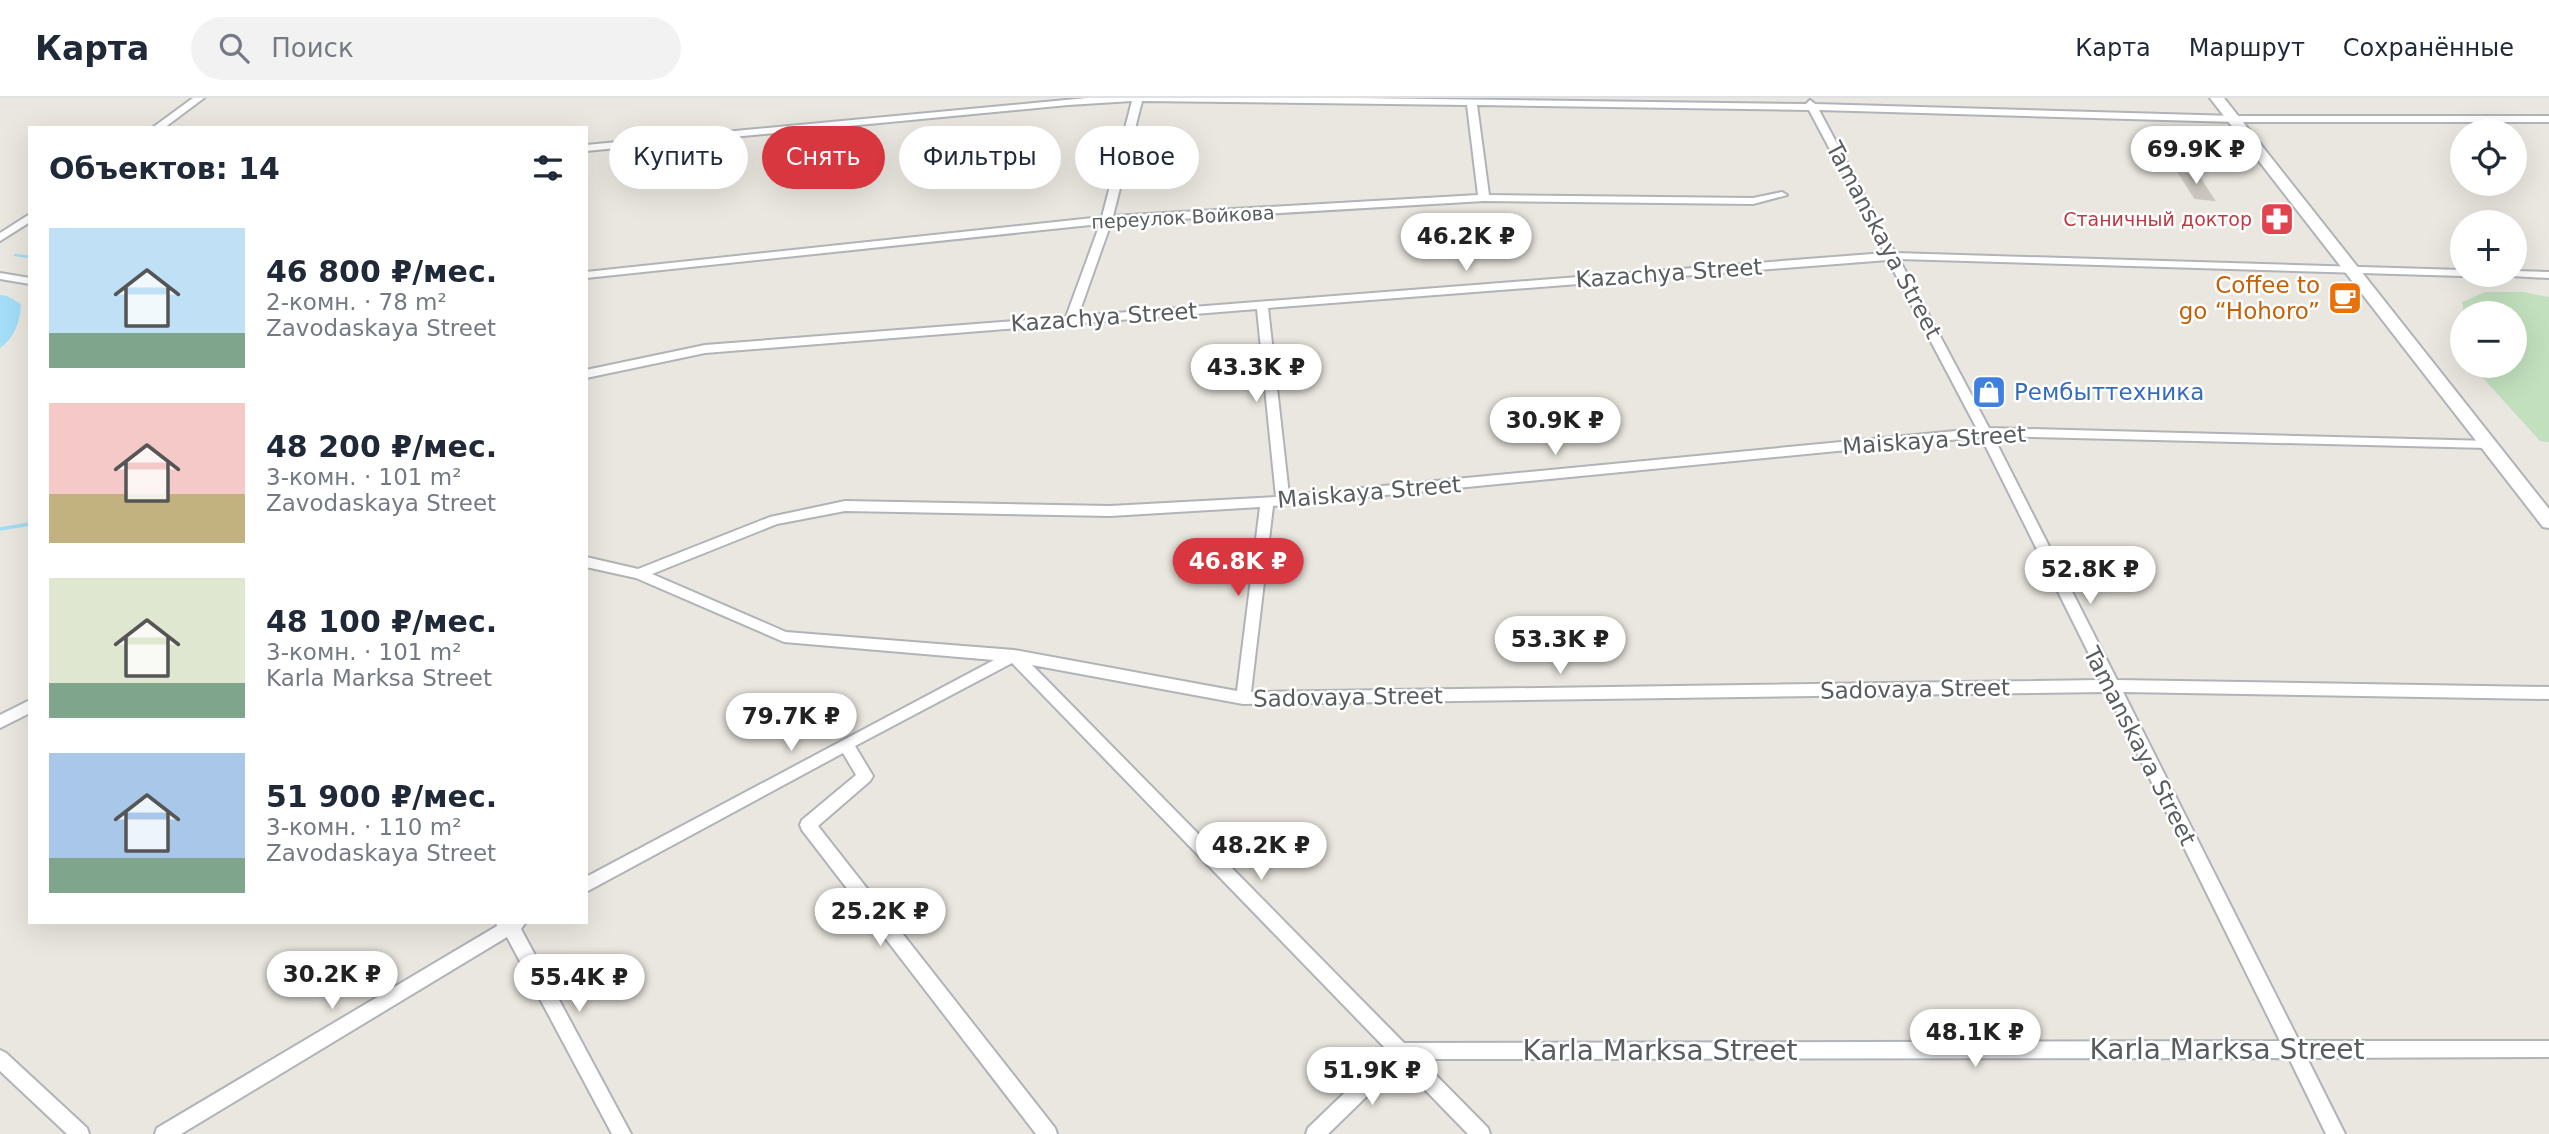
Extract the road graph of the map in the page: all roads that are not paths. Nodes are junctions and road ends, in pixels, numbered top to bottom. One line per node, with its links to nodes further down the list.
1 (199, 98): 8 (street)
2 (1139, 98): 5 (street); 9 (street); 13 (street)
3 (2217, 98): 6 (street)
4 (1810, 103): 5 (street); 6 (street); 15 (street, Tamanskaya Street)
5 (1472, 104): 11 (street)
6 (2235, 119): 7 (street); 16 (street)
7 (2549, 120)
8 (160, 126)
9 (588, 148)
10 (1782, 195): 11 (street, переулок Войкова)
11 (1484, 198): 13 (street, переулок Войкова)
12 (28, 219): 14 (street)
13 (1107, 220): 19 (street, переулок Войкова); 24 (street)
14 (0, 238)
15 (1894, 256): 16 (street, Kazachya Street); 23 (street, Kazachya Street); 26 (street, Tamanskaya Street)
16 (2351, 272): 17 (street, Kazachya Street); 27 (street)
17 (2450, 273)
18 (2527, 274): 20 (street)
19 (588, 275)
20 (2549, 275)
21 (0, 276): 22 (street)
22 (28, 281)
23 (1262, 304): 24 (street, Kazachya Street); 28 (street)
24 (1072, 319): 25 (street, Kazachya Street)
25 (588, 374)
26 (1985, 432): 27 (street, Maiskaya Street); 28 (street, Maiskaya Street); 34 (street, Tamanskaya Street)
27 (2487, 444): 30 (street)
28 (1283, 500): 29 (street, Maiskaya Street)
29 (1267, 502): 32 (street, Maiskaya Street); 36 (street)
30 (2549, 522)
31 (588, 562): 32 (street, Sadovaya Street)
32 (639, 574): 33 (street, Sadovaya Street)
33 (1014, 656): 36 (street, Sadovaya Street); 39 (street); 44 (street)
34 (2110, 686): 35 (street, Sadovaya Street); 36 (street, Sadovaya Street); 42 (street, Tamanskaya Street)
35 (2549, 693)
36 (1243, 698)
37 (28, 707): 38 (street)
38 (0, 722)
39 (846, 744): 40 (street); 49 (street)
40 (588, 884)
41 (511, 924): 47 (street); 48 (street)
42 (2294, 1048): 43 (street, Karla Marksa Street); 44 (street, Karla Marksa Street); 52 (street, Tamanskaya Street)
43 (2549, 1049)
44 (1401, 1051): 50 (street); 51 (street)
45 (0, 1059): 46 (street)
46 (80, 1134)
47 (164, 1134)
48 (622, 1134)
49 (1048, 1134)
50 (1315, 1134)
51 (1481, 1134)
52 (2336, 1134)

